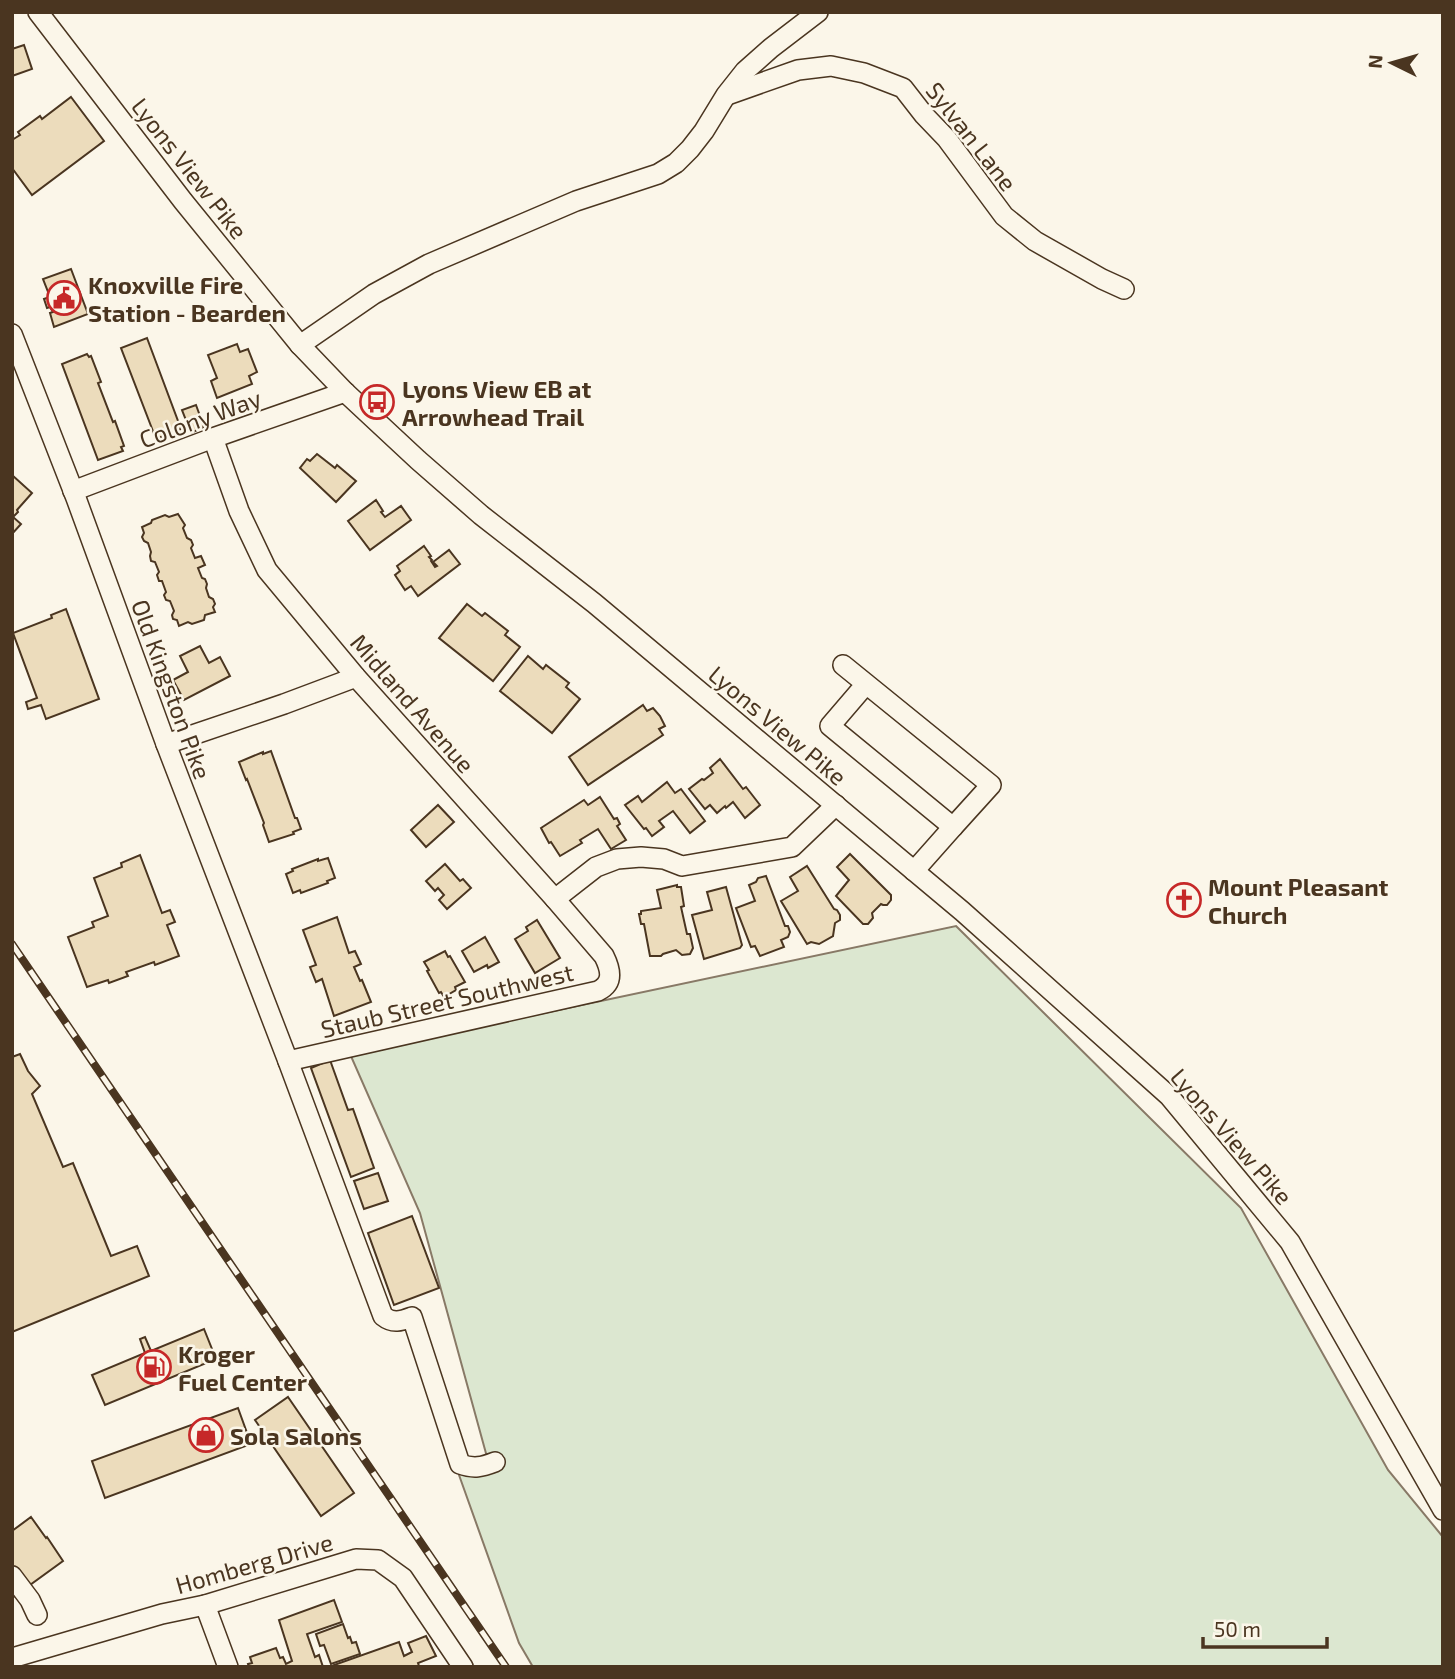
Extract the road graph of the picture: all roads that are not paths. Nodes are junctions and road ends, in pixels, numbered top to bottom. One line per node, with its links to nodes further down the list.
1 (38, 12): 6 (street, Lyons View Pike)
2 (818, 12): 3 (street)
3 (726, 95): 4 (street, Sylvan Lane); 6 (street)
4 (1124, 289)
5 (12, 334): 8 (street, Old Kingston Pike)
6 (300, 345): 9 (street, Lyons View Pike)
7 (12, 379): 8 (street)
8 (33, 388): 11 (street, Old Kingston Pike)
9 (345, 392): 10 (street, Colony Way); 16 (street, Lyons View Pike)
10 (213, 438): 11 (street, Colony Way); 13 (street, Midland Avenue)
11 (73, 491): 15 (street, Old Kingston Pike)
12 (843, 665): 14 (street)
13 (356, 677): 15 (street); 19 (street, Midland Avenue)
14 (866, 684): 17 (street); 17 (street)
15 (166, 744): 21 (street, Old Kingston Pike)
16 (836, 805): 18 (street, Lyons View Pike); 19 (street)
17 (953, 827): 18 (street)
18 (914, 871): 23 (street, Lyons View Pike)
19 (555, 899): 20 (street, Midland Avenue)
20 (609, 978): 21 (street, Staub Street Southwest)
21 (288, 1061): 22 (street, Old Kingston Pike)
22 (495, 1462)
23 (1443, 1510)
24 (12, 1576): 26 (street)
25 (205, 1605): 27 (street, Homberg Drive); 28 (street); 29 (street, Homberg Drive)
26 (37, 1615)
27 (12, 1658)
28 (228, 1667)
29 (463, 1667)

